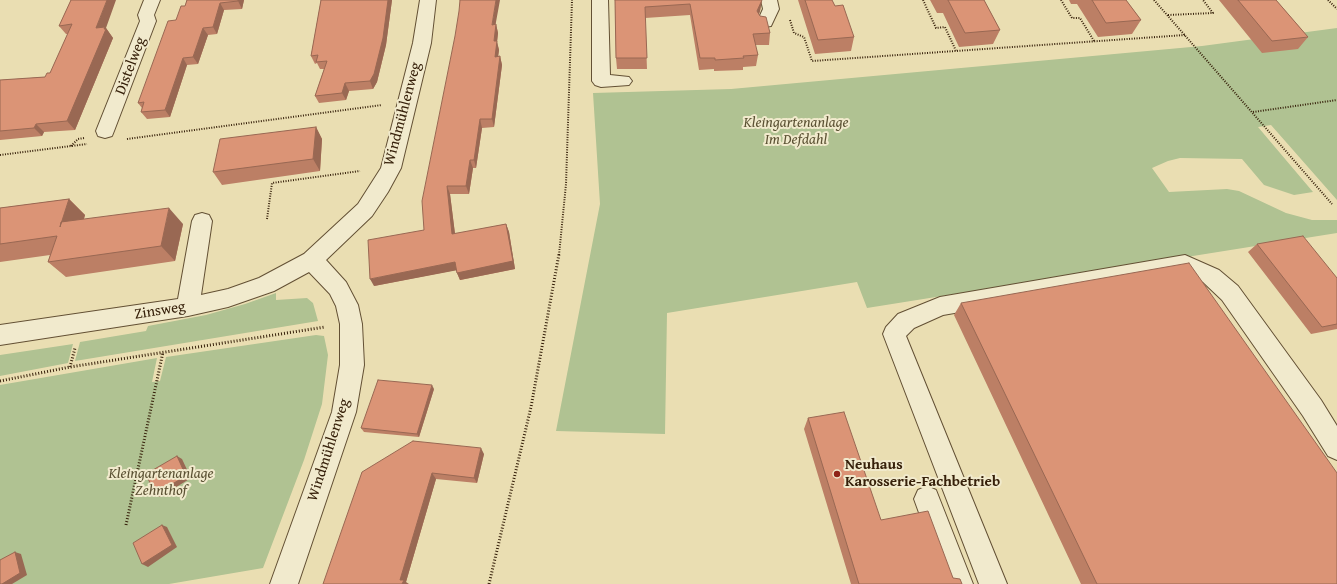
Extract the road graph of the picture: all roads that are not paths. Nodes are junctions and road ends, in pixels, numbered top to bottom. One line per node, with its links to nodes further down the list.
1 (152, 0): 5 (street, Distelweg)
2 (428, 0): 7 (street, Windmühlenweg)
3 (600, 0): 4 (street)
4 (623, 81)
5 (105, 131)
6 (202, 221): 8 (street)
7 (312, 260): 8 (street, Zinsweg); 12 (street, Windmühlenweg)
8 (188, 307): 9 (street, Zinsweg)
9 (0, 334)
10 (1337, 448): 14 (street)
11 (926, 499): 13 (street)
12 (284, 584)
13 (959, 584)
14 (993, 584)

